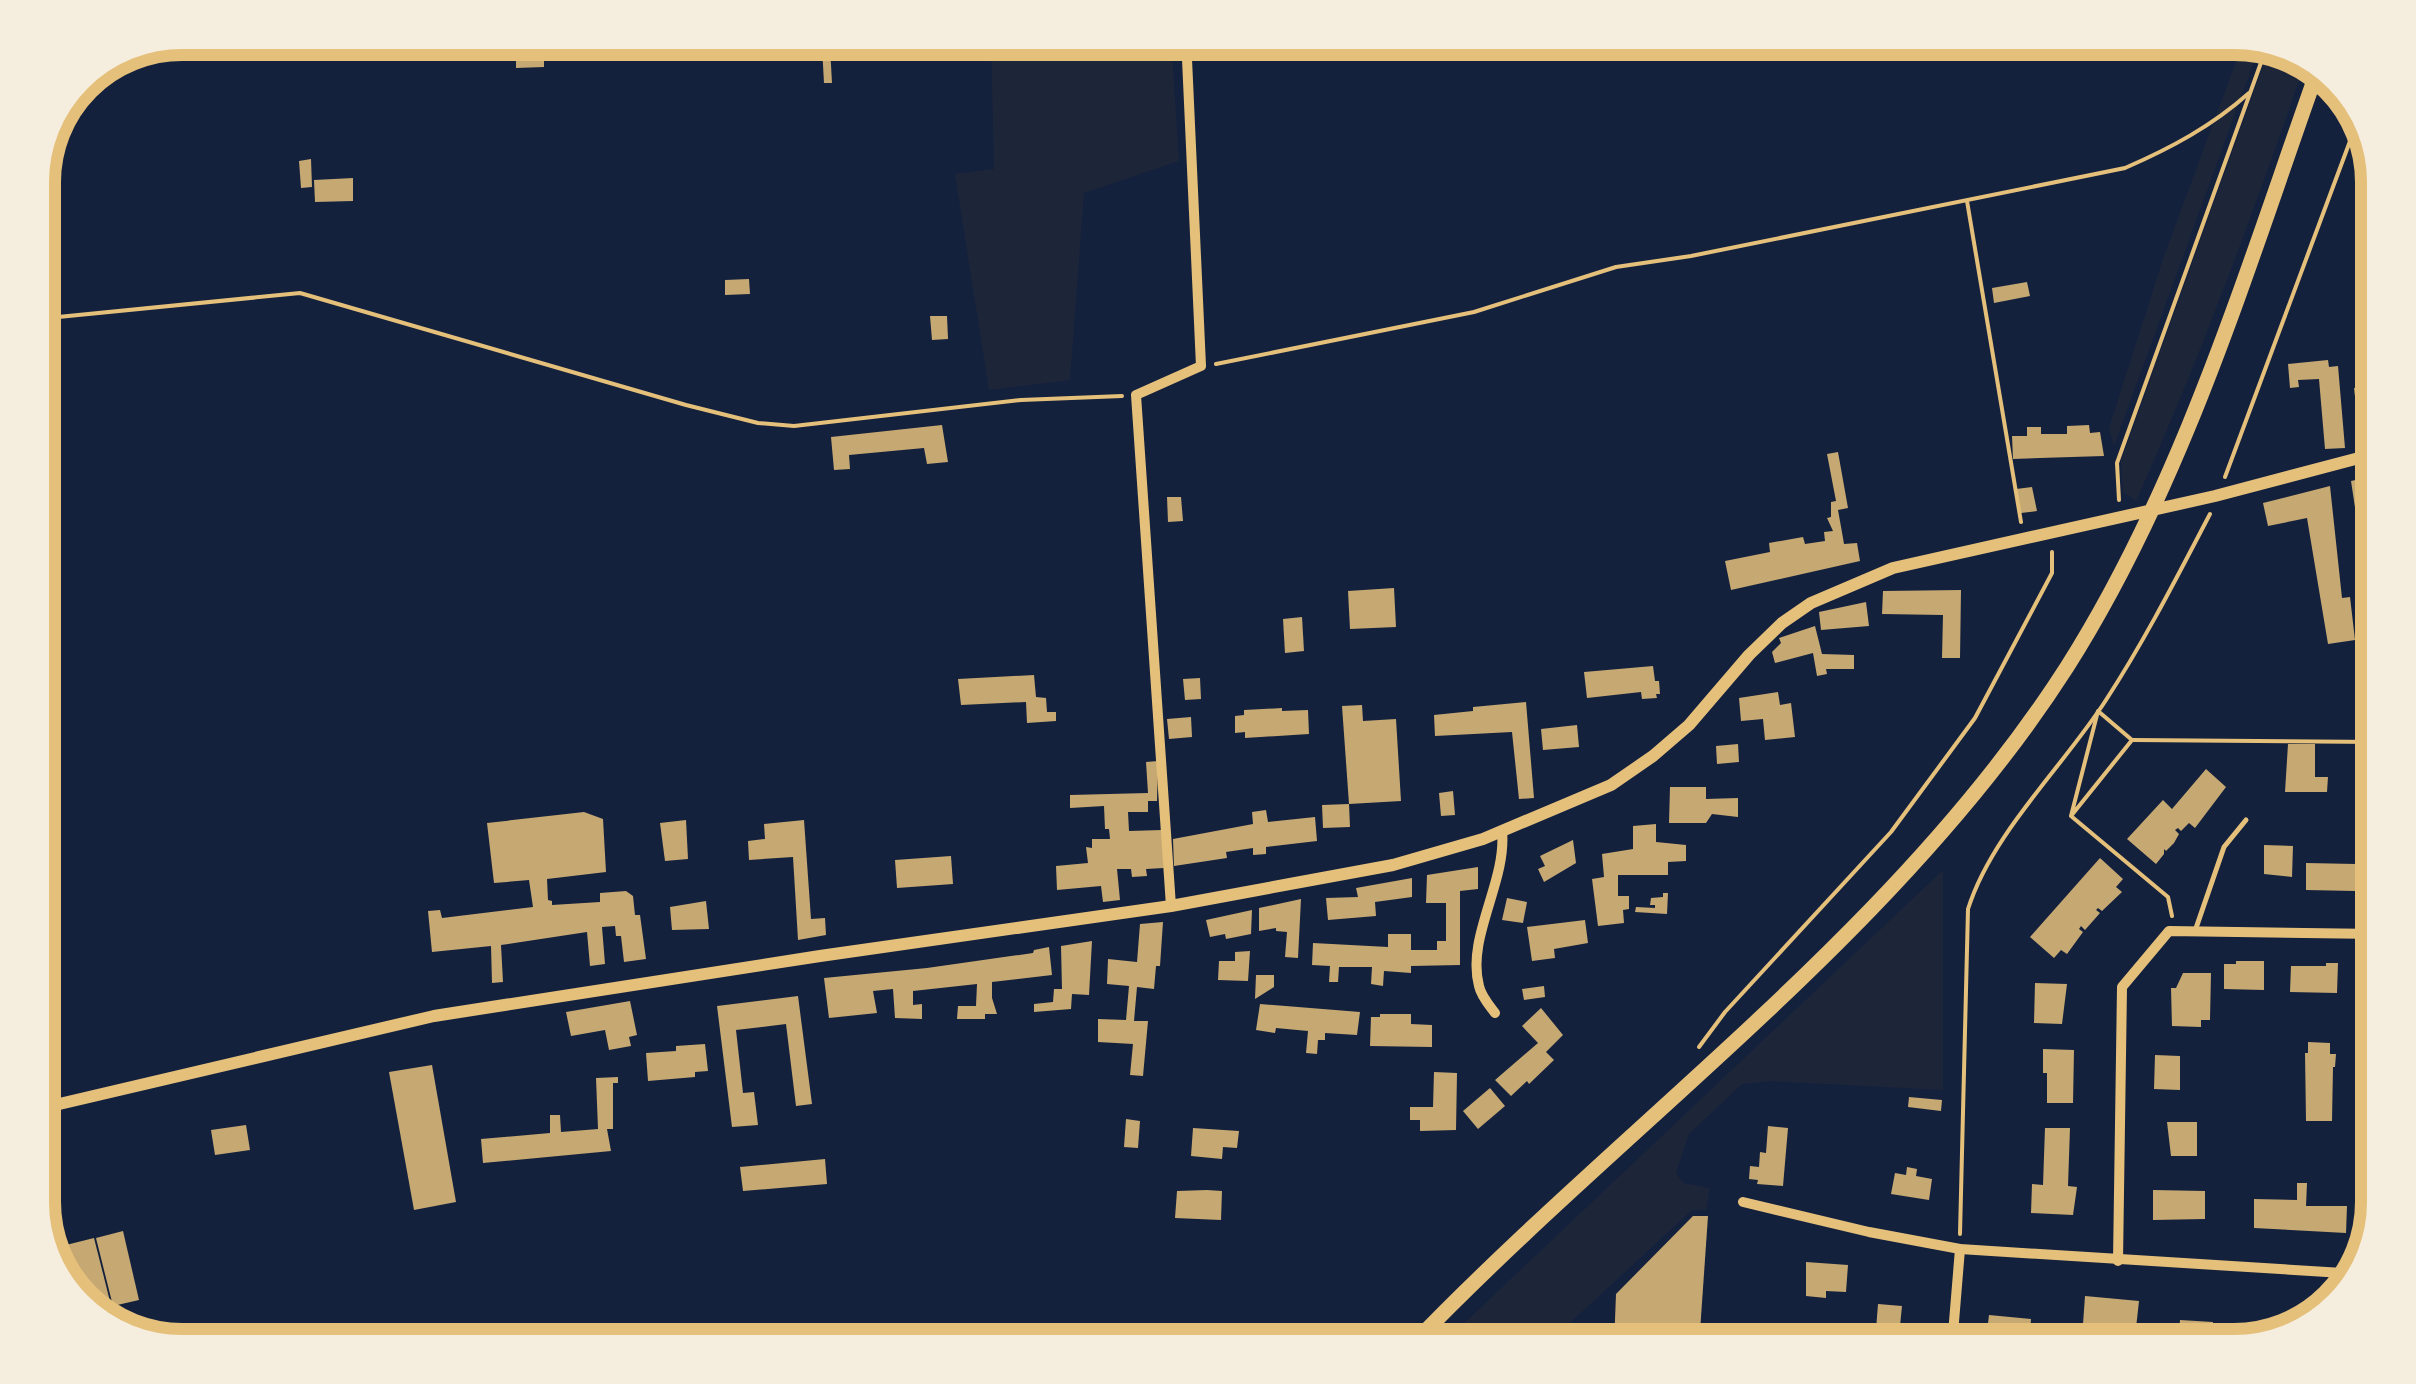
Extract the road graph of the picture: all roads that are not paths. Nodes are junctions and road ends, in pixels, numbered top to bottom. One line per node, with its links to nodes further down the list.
1 (1187, 55): 6 (street)
2 (2313, 83): 15 (main road)
3 (2361, 458): 5 (street)
4 (2246, 820): 7 (lane)
5 (1502, 831): 6 (street); 9 (street)
6 (1172, 906): 10 (street)
7 (2196, 931): 8 (street); 13 (street)
8 (2361, 934)
9 (1495, 1013)
10 (55, 1105)
11 (1743, 1202): 12 (street)
12 (1960, 1249): 13 (street); 16 (street)
13 (2118, 1261): 14 (street)
14 (2339, 1273)
15 (1429, 1329)
16 (1953, 1329)

